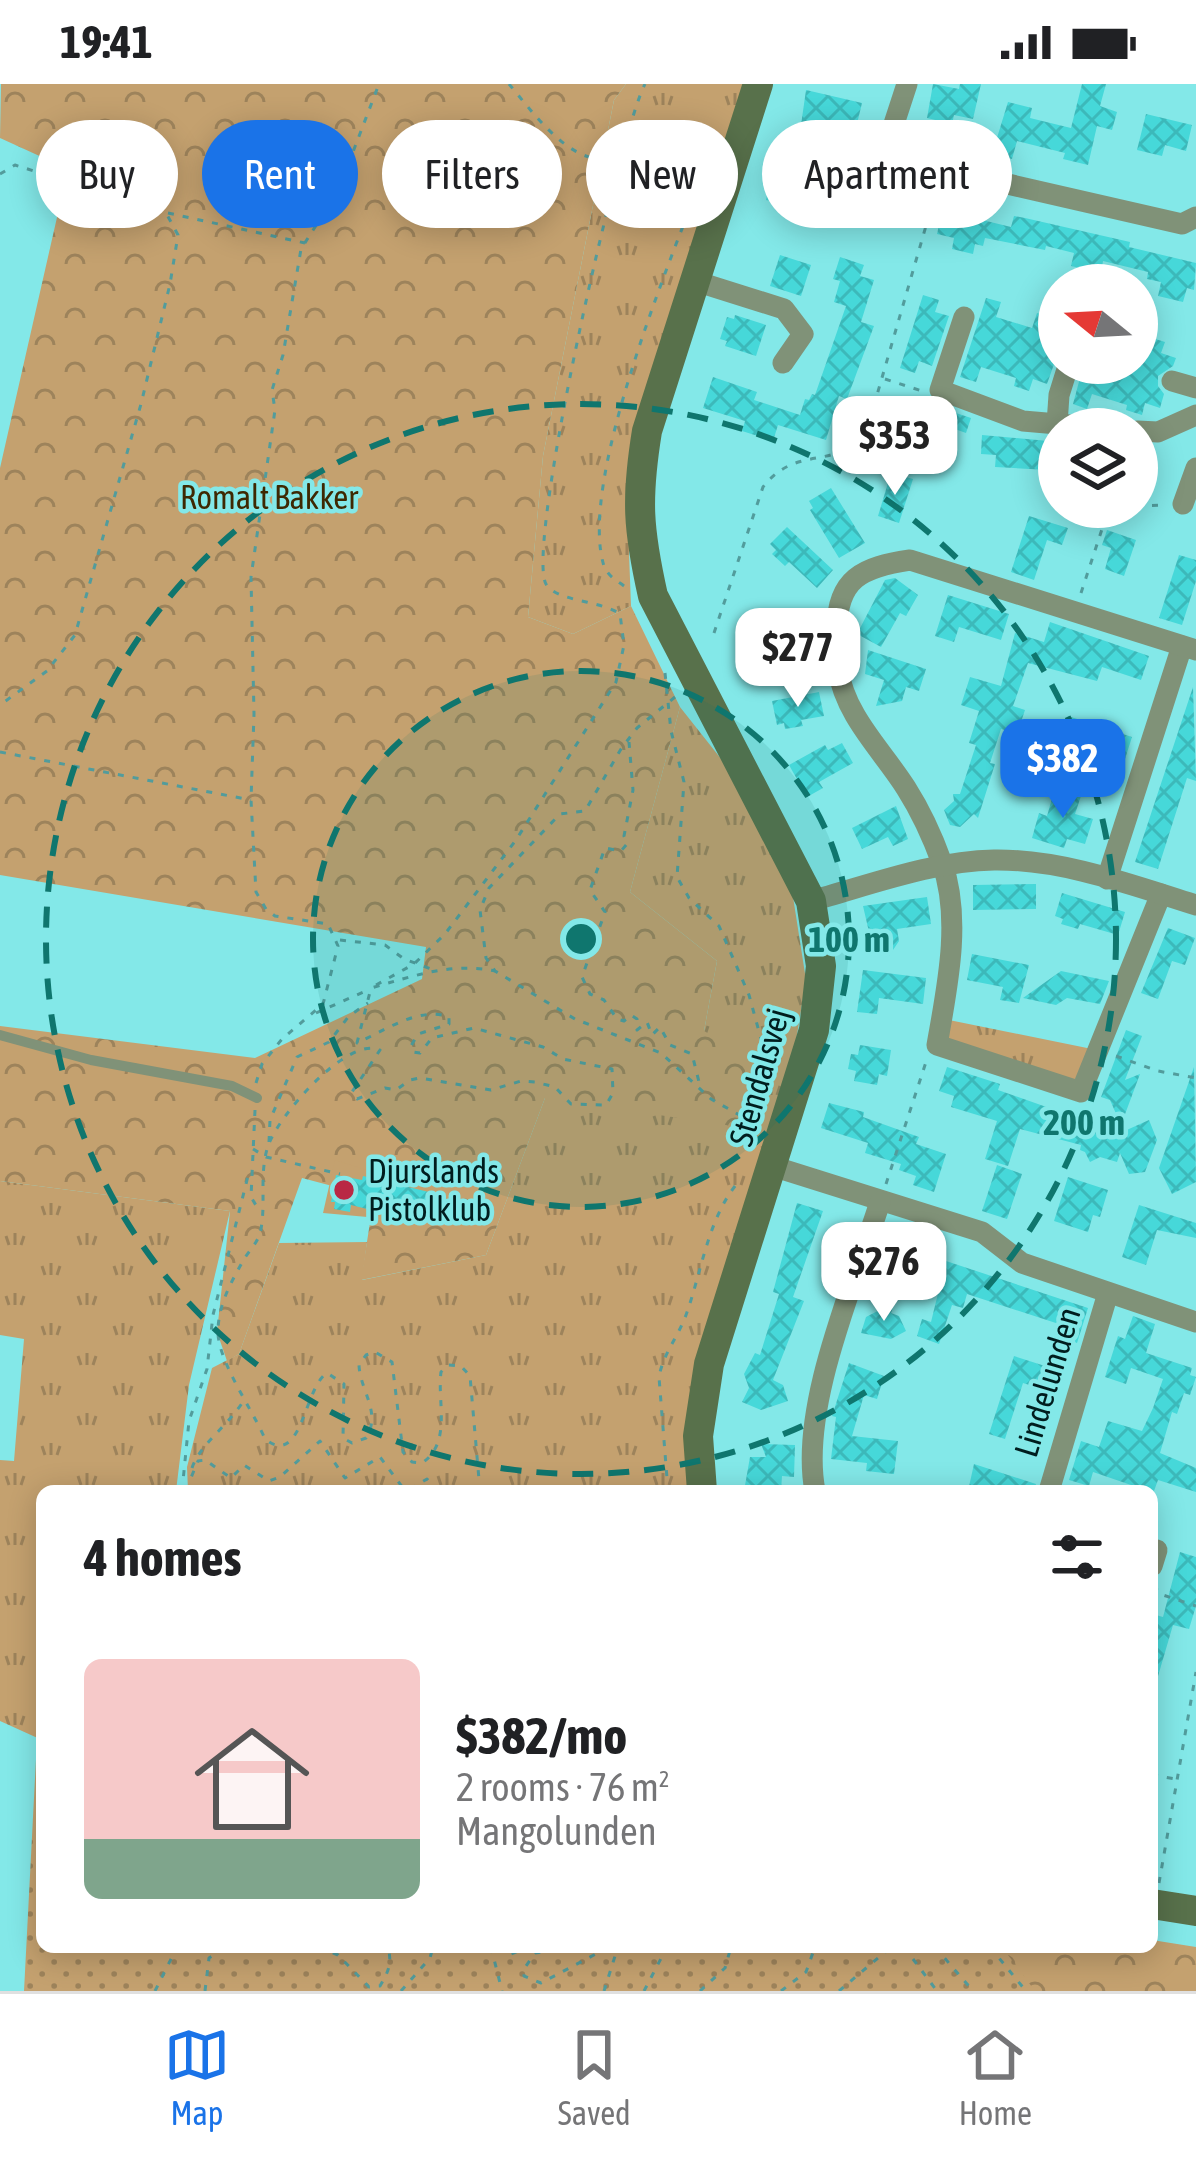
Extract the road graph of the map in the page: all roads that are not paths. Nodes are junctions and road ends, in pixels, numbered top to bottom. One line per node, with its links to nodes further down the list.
1 (758, 84): 4 (street, Stendalsvej)
2 (907, 84): 3 (street)
3 (1196, 217)
4 (695, 281): 6 (street); 18 (street, Stendalsvej)
5 (964, 317): 10 (street)
6 (783, 363)
7 (1172, 381): 8 (street)
8 (1196, 388)
9 (1196, 415): 11 (street)
10 (1038, 422)
11 (1158, 432)
12 (1196, 469): 13 (street)
13 (1184, 504)
14 (1189, 648): 15 (street); 16 (street)
15 (943, 866): 16 (street); 17 (street); 18 (street)
16 (1107, 879): 17 (street)
17 (1161, 894): 19 (street)
18 (811, 901): 22 (street, Stendalsvej)
19 (1196, 905)
20 (0, 1035): 21 (lane)
21 (256, 1098)
22 (772, 1166): 23 (street, Lindelunden); 26 (street, Stendalsvej)
23 (880, 1202): 24 (street, Lindelunden); 27 (street)
24 (1108, 1293): 25 (street, Lindelunden); 28 (street, Lindelunden)
25 (1196, 1322)
26 (702, 1485)
27 (814, 1485)
28 (1051, 1485)
29 (1158, 1896): 30 (street)
30 (1196, 1911)

